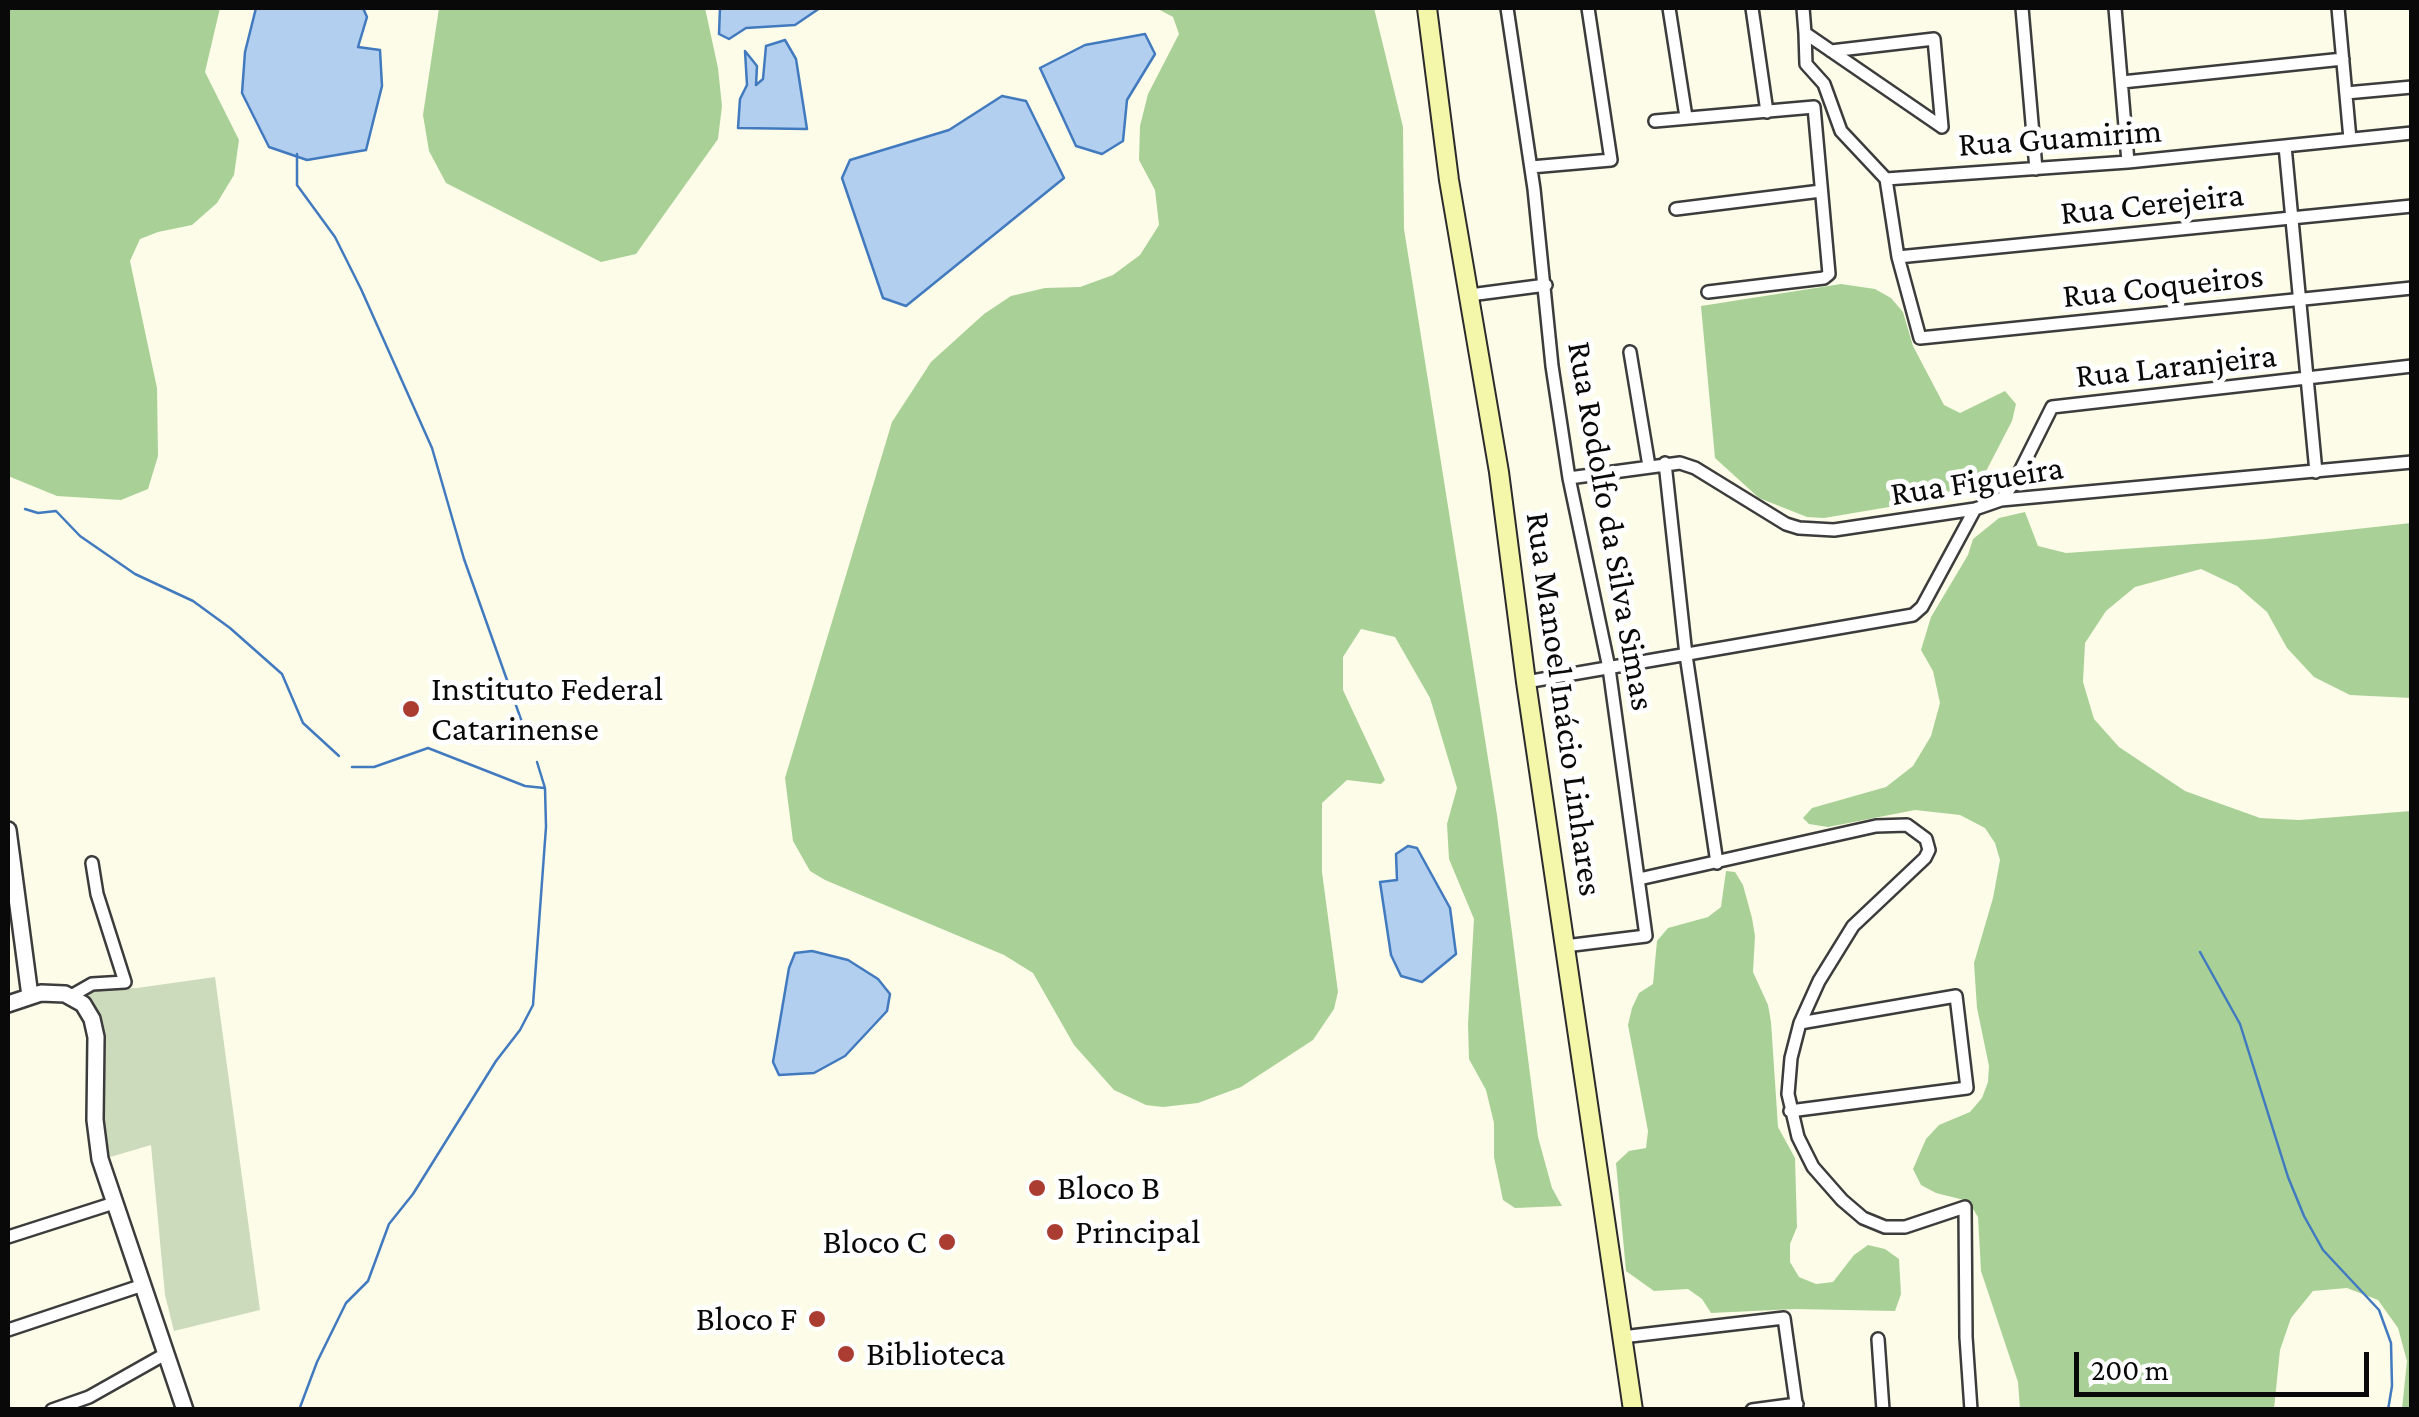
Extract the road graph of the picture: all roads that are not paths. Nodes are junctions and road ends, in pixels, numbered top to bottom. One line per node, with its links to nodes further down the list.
1 (1427, 8): 34 (main road, Rua Manoel Inácio Linhares)
2 (1507, 8): 23 (street, Rua Rodolfo da Silva Simas)
3 (1588, 8): 23 (street)
4 (1670, 8): 17 (street)
5 (1752, 8): 16 (street)
6 (1803, 8): 10 (street)
7 (2022, 8): 24 (street)
8 (2116, 8): 13 (street)
9 (2338, 8): 12 (street)
10 (1805, 32): 11 (street); 25 (street)
11 (1831, 51): 11 (street)
12 (2343, 59): 13 (street); 15 (street)
13 (2122, 82): 22 (street)
14 (2412, 87): 15 (street)
15 (2346, 94): 20 (street)
16 (1767, 112): 17 (street); 26 (street)
17 (1686, 117): 18 (street)
18 (1655, 121)
19 (2412, 133): 20 (street, Rua Guamirim)
20 (2350, 139): 21 (street, Rua Guamirim)
21 (2285, 146): 22 (street, Rua Guamirim); 29 (street)
22 (2128, 162): 24 (street, Rua Guamirim)
23 (1531, 168): 31 (street, Rua Rodolfo da Silva Simas)
24 (2036, 169): 25 (street, Rua Guamirim)
25 (1886, 179): 30 (street)
26 (1821, 192): 28 (street); 33 (street)
27 (2412, 206): 29 (street, Rua Cerejeira)
28 (1676, 209)
29 (2292, 218): 30 (street, Rua Cerejeira); 35 (street)
30 (1898, 256): 35 (street, Rua Coqueiros)
31 (1546, 285): 34 (street); 43 (street, Rua Rodolfo da Silva Simas)
32 (2412, 288): 35 (street, Rua Coqueiros)
33 (1708, 292)
34 (1470, 295): 48 (main road, Rua Manoel Inácio Linhares)
35 (2300, 300): 38 (street)
36 (1630, 352): 41 (street)
37 (2412, 366): 38 (street, Rua Laranjeira)
38 (2307, 379): 42 (street); 44 (street, Rua Laranjeira)
39 (2412, 462): 42 (street, Rua Figueira)
40 (1664, 463): 41 (street, Rua Figueira); 45 (street, Rua Figueira); 46 (street)
41 (1650, 466): 43 (street, Rua Figueira)
42 (2316, 472): 44 (street, Rua Figueira)
43 (1569, 478): 47 (street, Rua Rodolfo da Silva Simas)
44 (2001, 500): 45 (street, Rua Figueira)
45 (1975, 509): 46 (street)
46 (1686, 655): 47 (street); 50 (street)
47 (1609, 668): 48 (street); 52 (street, Rua Rodolfo da Silva Simas)
48 (1526, 682): 53 (main road, Rua Manoel Inácio Linhares)
49 (8, 830): 54 (street)
50 (1717, 862): 52 (street); 57 (street)
51 (92, 863): 55 (street)
52 (1639, 879): 53 (street, Rua Rodolfo da Silva Simas)
53 (1565, 946): 63 (main road, Rua Manoel Inácio Linhares)
54 (30, 996): 55 (street); 56 (street)
55 (71, 996): 59 (street)
56 (8, 1004)
57 (1800, 1023): 58 (street); 58 (street)
58 (1790, 1111): 72 (street)
59 (114, 1204): 60 (street); 61 (street)
60 (8, 1237)
61 (142, 1285): 62 (street); 65 (street)
62 (8, 1330)
63 (1622, 1338): 66 (street); 69 (main road, Rua Manoel Inácio Linhares)
64 (1878, 1339): 71 (street)
65 (167, 1354): 67 (street); 68 (street)
66 (1797, 1407): 70 (street)
67 (52, 1410)
68 (186, 1410)
69 (1633, 1410)
70 (1752, 1410)
71 (1883, 1410)
72 (1971, 1410)

